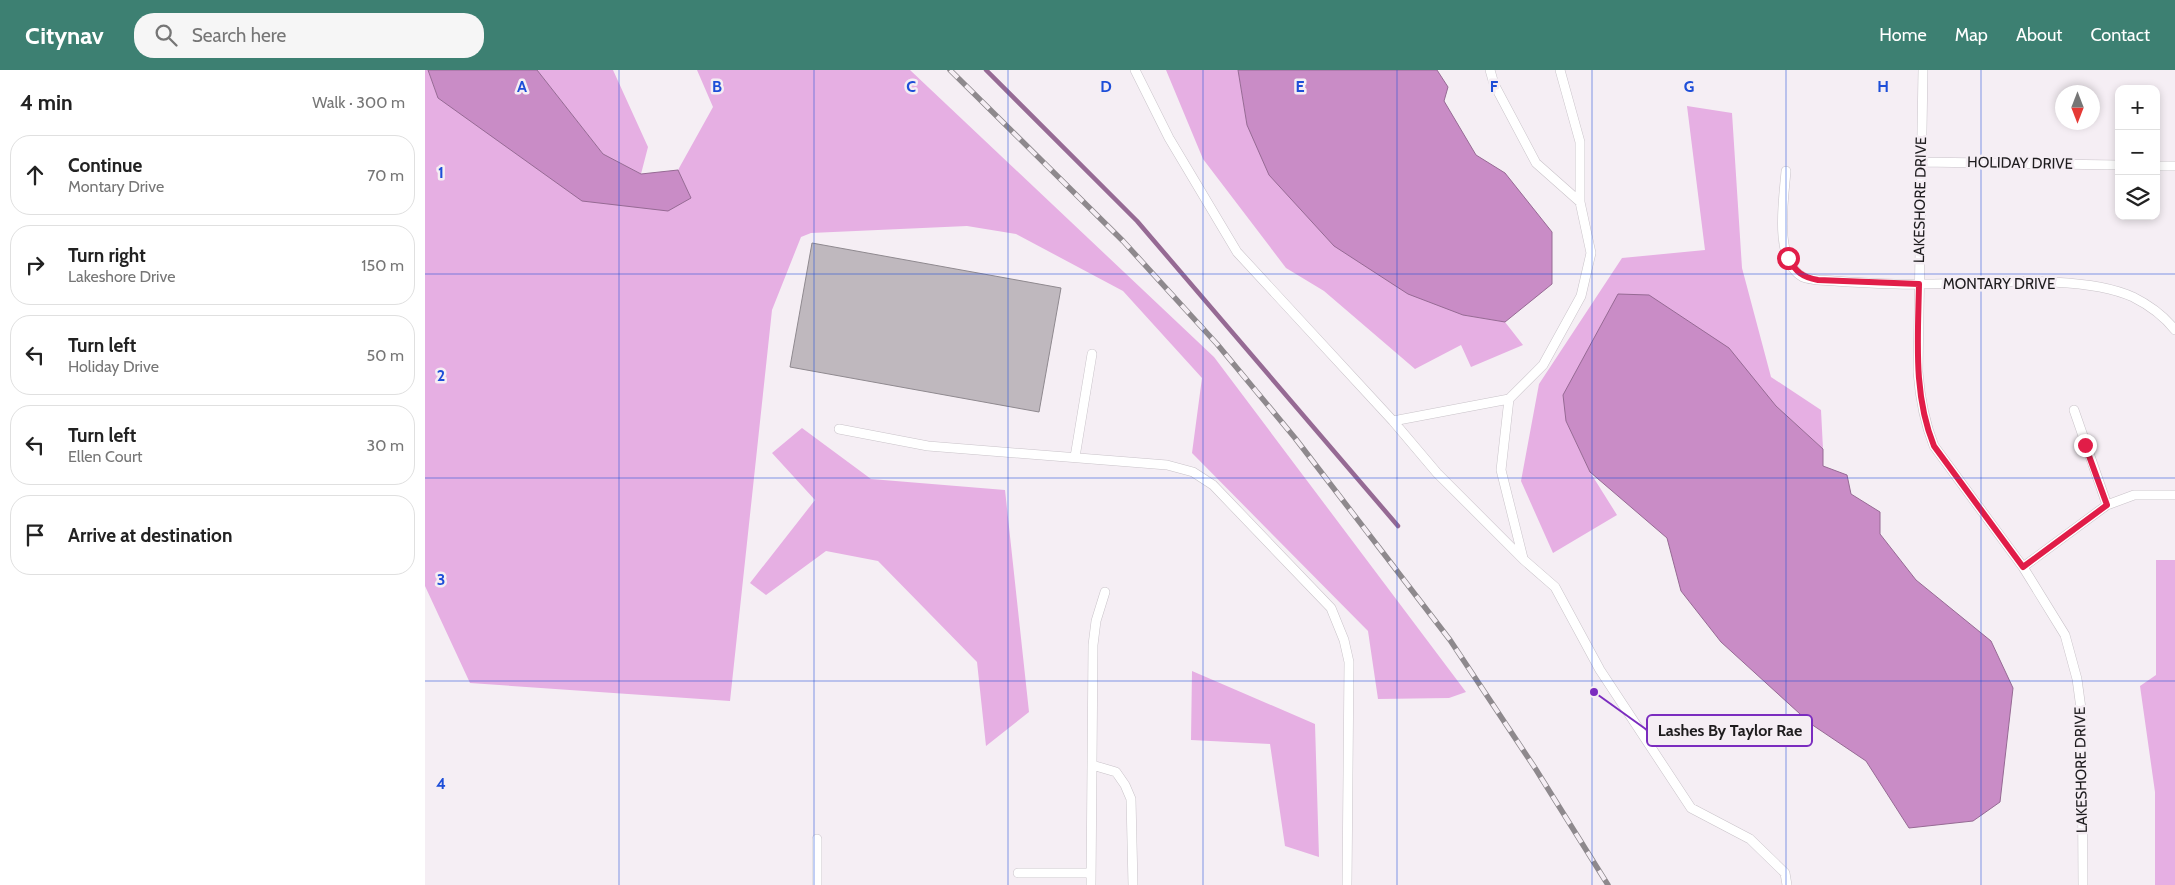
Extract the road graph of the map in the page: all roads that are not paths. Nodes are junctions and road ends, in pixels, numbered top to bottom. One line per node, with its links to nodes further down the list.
1 (1135, 70): 16 (lane)
2 (1490, 70): 10 (lane)
3 (1560, 70): 10 (lane)
4 (1923, 70): 5 (lane, LAKESHORE DRIVE)
5 (1921, 162): 6 (lane, HOLIDAY DRIVE); 11 (lane, LAKESHORE DRIVE)
6 (2115, 165)
7 (2160, 166): 8 (lane)
8 (2175, 166)
9 (1786, 171): 11 (lane, MONTARY DRIVE)
10 (1580, 202): 14 (lane)
11 (1919, 284): 12 (lane, MONTARY DRIVE); 22 (lane, LAKESHORE DRIVE)
12 (2175, 330)
13 (1092, 354): 18 (lane)
14 (1509, 399): 16 (lane); 21 (lane)
15 (2074, 410): 20 (lane)
16 (1393, 421): 21 (lane)
17 (839, 429): 18 (lane)
18 (1075, 457): 31 (lane)
19 (2175, 495): 20 (lane)
20 (2107, 505): 22 (lane)
21 (1524, 560): 32 (lane)
22 (2023, 567): 33 (lane, LAKESHORE DRIVE)
23 (1105, 592): 24 (lane)
24 (1092, 765): 26 (lane); 30 (lane)
25 (817, 838): 28 (lane)
26 (1091, 872): 27 (lane); 29 (lane)
27 (1018, 874)
28 (817, 885)
29 (1091, 885)
30 (1133, 885)
31 (1347, 885)
32 (1787, 885)
33 (2083, 885)

